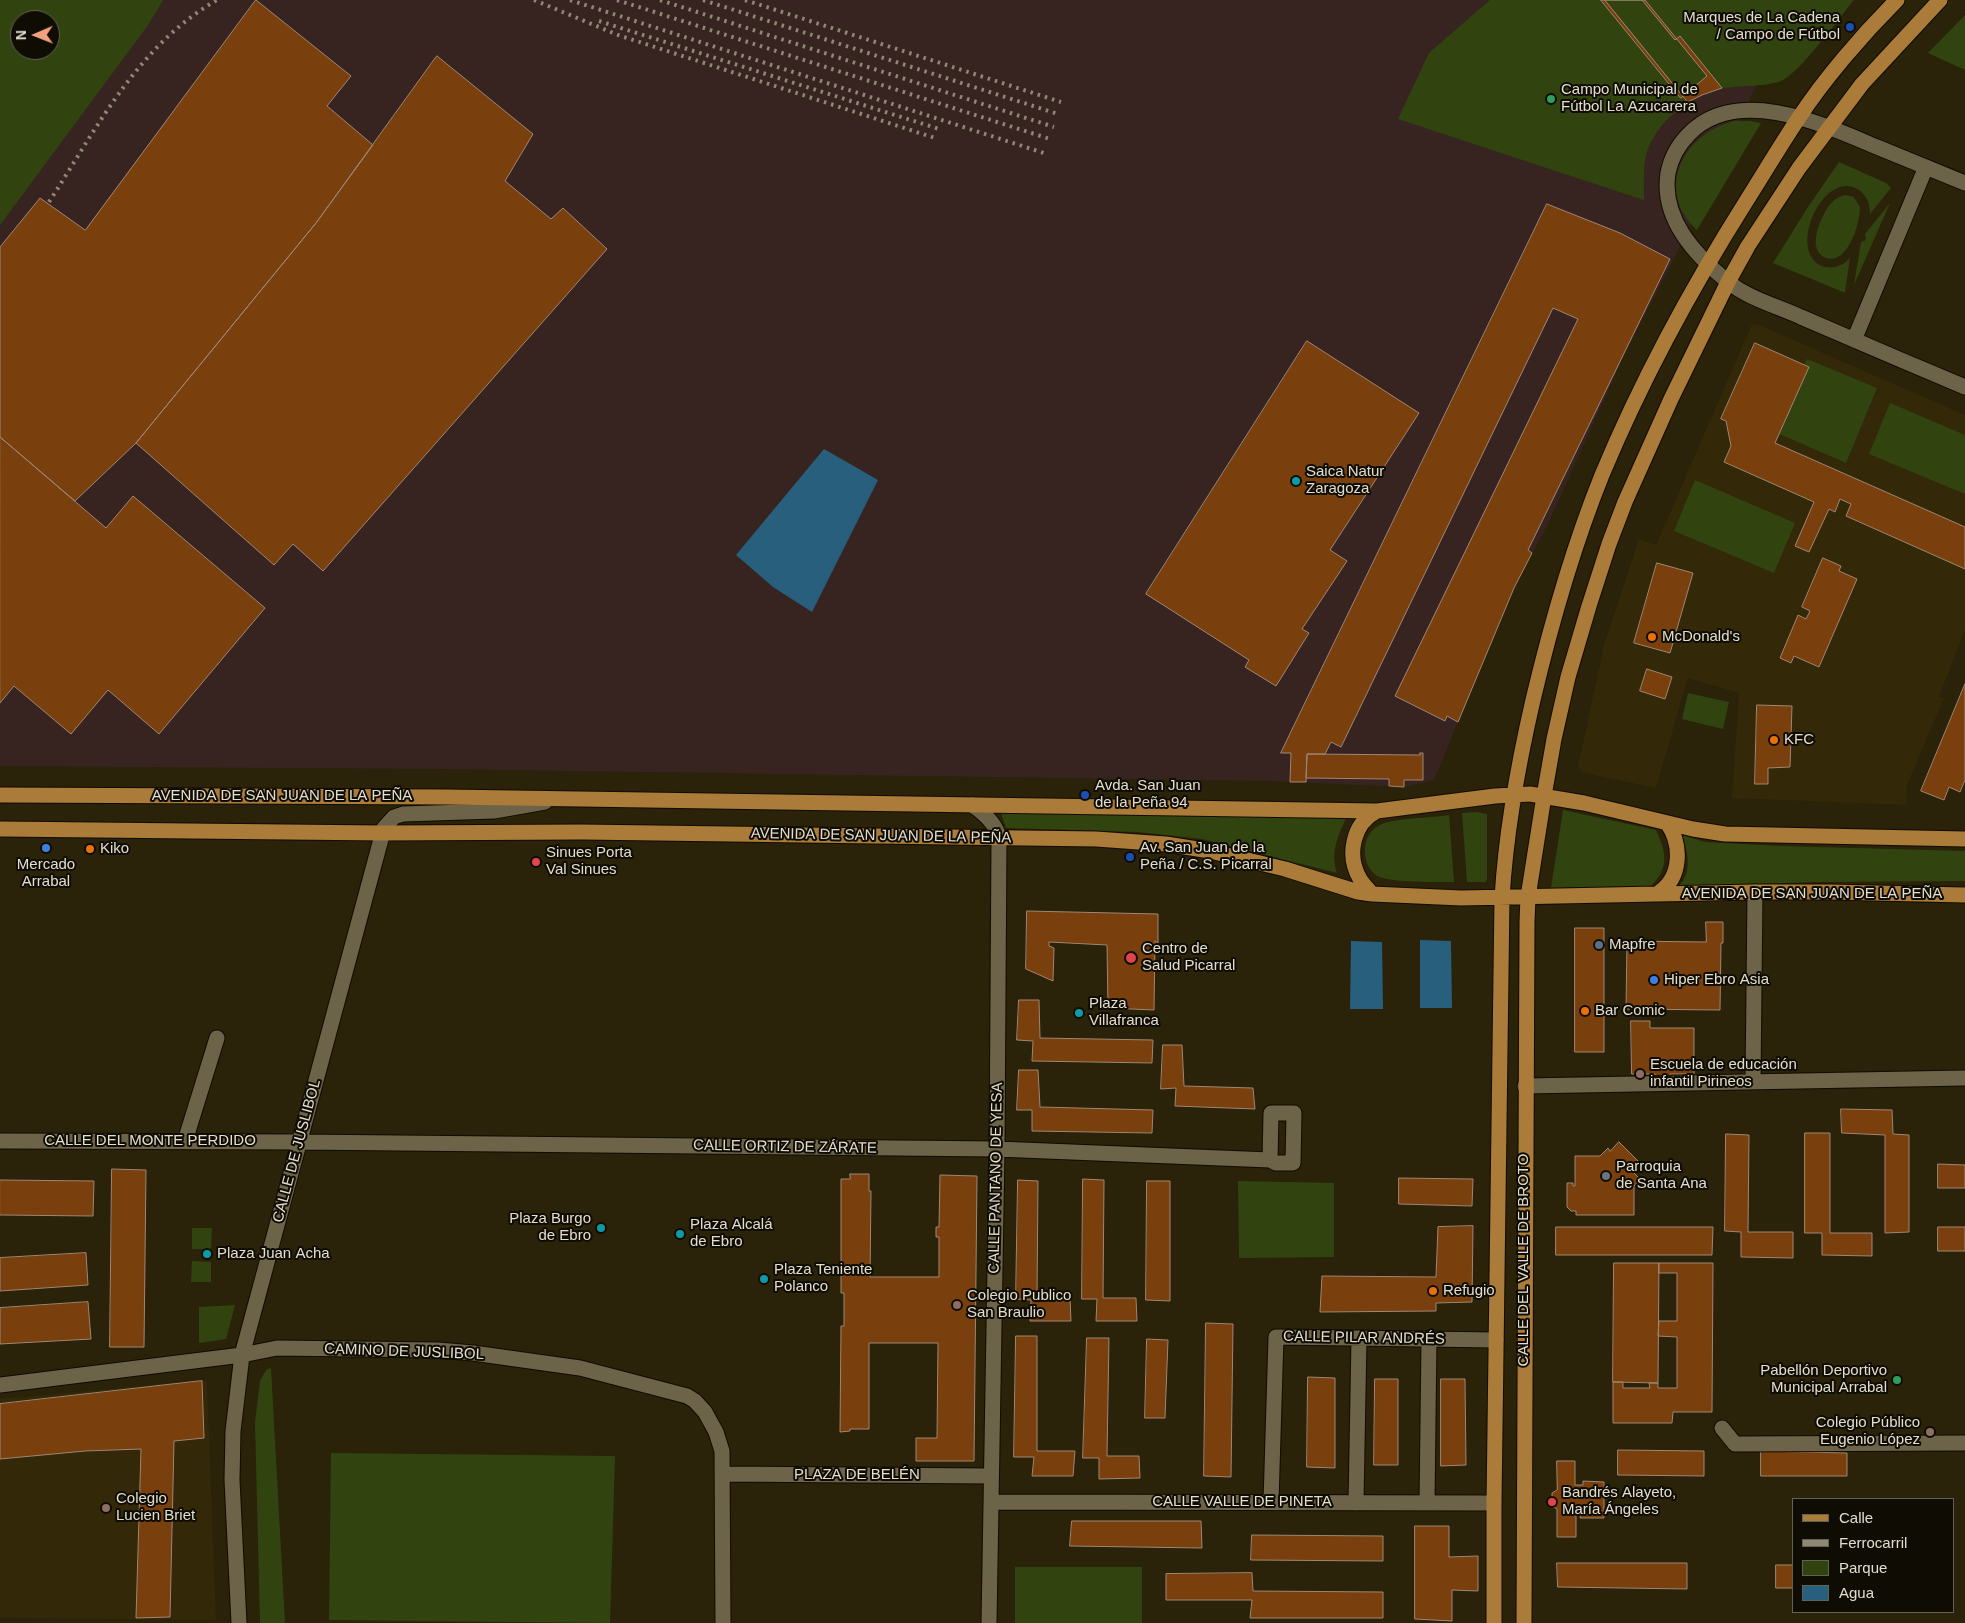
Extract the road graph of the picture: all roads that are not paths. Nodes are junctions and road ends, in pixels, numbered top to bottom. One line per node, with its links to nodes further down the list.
1 (1897, 0): 3 (main road, CALLE DEL VALLE DE BROTO)
2 (1940, 0): 4 (main road, CALLE DEL VALLE DE BROTO)
3 (1799, 117): 4 (street); 7 (main road, CALLE DEL VALLE DE BROTO); 7 (street)
4 (1828, 127): 5 (street); 8 (main road, CALLE DEL VALLE DE BROTO)
5 (1926, 167): 6 (street); 9 (street)
6 (1965, 182)
7 (1707, 263): 8 (street); 12 (main road, CALLE DEL VALLE DE BROTO)
8 (1728, 282): 9 (street); 13 (main road, CALLE DEL VALLE DE BROTO)
9 (1854, 340): 10 (street)
10 (1965, 387)
11 (0, 795): 14 (main road, AVENIDA DE SAN JUAN DE LA PEÑA)
12 (1514, 795): 13 (main road, AVENIDA DE SAN JUAN DE LA PEÑA); 16 (main road, AVENIDA DE SAN JUAN DE LA PEÑA); 27 (main road, CALLE DEL VALLE DE BROTO)
13 (1544, 796): 17 (main road, AVENIDA DE SAN JUAN DE LA PEÑA); 26 (main road, CALLE DEL VALLE DE BROTO)
14 (564, 799): 15 (main road, AVENIDA DE SAN JUAN DE LA PEÑA); 19 (street, AVENIDA DE SAN JUAN DE LA PEÑA)
15 (972, 805): 16 (main road, AVENIDA DE SAN JUAN DE LA PEÑA); 20 (street)
16 (1377, 811): 24 (main road)
17 (1667, 823): 21 (main road, AVENIDA DE SAN JUAN DE LA PEÑA); 23 (main road, AVENIDA DE SAN JUAN DE LA PEÑA)
18 (0, 829): 19 (main road, AVENIDA DE SAN JUAN DE LA PEÑA)
19 (383, 833): 20 (main road, AVENIDA DE SAN JUAN DE LA PEÑA); 34 (street, CALLE DE JUSLIBOL)
20 (999, 838): 24 (main road, AVENIDA DE SAN JUAN DE LA PEÑA); 35 (street, CALLE PANTANO DE YESA)
21 (1965, 839)
22 (1755, 892): 23 (main road, AVENIDA DE SAN JUAN DE LA PEÑA); 25 (main road, AVENIDA DE SAN JUAN DE LA PEÑA); 30 (street)
23 (1658, 893): 26 (main road, AVENIDA DE SAN JUAN DE LA PEÑA)
24 (1372, 894): 27 (main road, AVENIDA DE SAN JUAN DE LA PEÑA)
25 (1965, 895)
26 (1528, 897): 27 (main road, AVENIDA DE SAN JUAN DE LA PEÑA); 31 (main road, CALLE DEL VALLE DE BROTO)
27 (1502, 898): 39 (main road, CALLE DEL VALLE DE BROTO)
28 (217, 1038): 33 (street)
29 (1965, 1078): 30 (street)
30 (1753, 1082): 31 (street)
31 (1525, 1086): 55 (main road, CALLE DEL VALLE DE BROTO)
32 (0, 1141): 33 (street, CALLE DEL MONTE PERDIDO)
33 (185, 1141): 34 (street, CALLE DEL MONTE PERDIDO)
34 (300, 1142): 35 (street, CALLE ORTIZ DE ZÁRATE); 40 (street, CALLE DE JUSLIBOL)
35 (997, 1149): 36 (street, CALLE ORTIZ DE ZÁRATE); 45 (street, CALLE PANTANO DE YESA)
36 (1270, 1160)
37 (1359, 1338): 38 (street, CALLE PILAR ANDRÉS); 47 (street, CALLE PILAR ANDRÉS); 48 (street)
38 (1429, 1339): 39 (street, CALLE PILAR ANDRÉS); 49 (street)
39 (1496, 1340): 50 (main road, CALLE DEL VALLE DE BROTO)
40 (242, 1355): 41 (street, CAMINO DE JUSLIBOL); 44 (street, CAMINO DE JUSLIBOL); 51 (street, CALLE DE JUSLIBOL)
41 (0, 1384)
42 (1722, 1428): 43 (street)
43 (1965, 1443)
44 (723, 1474): 45 (street, PLAZA DE BELÉN); 52 (street, CAMINO DE JUSLIBOL)
45 (991, 1476): 46 (street, CALLE PANTANO DE YESA)
46 (991, 1502): 47 (street, CALLE VALLE DE PINETA); 53 (street, CALLE PANTANO DE YESA)
47 (1272, 1502): 48 (street, CALLE VALLE DE PINETA)
48 (1356, 1502): 49 (street, CALLE VALLE DE PINETA)
49 (1427, 1503): 50 (street, CALLE VALLE DE PINETA)
50 (1494, 1503): 54 (main road, CALLE DEL VALLE DE BROTO)
51 (239, 1623)
52 (723, 1623)
53 (989, 1623)
54 (1494, 1623)
55 (1524, 1623)

